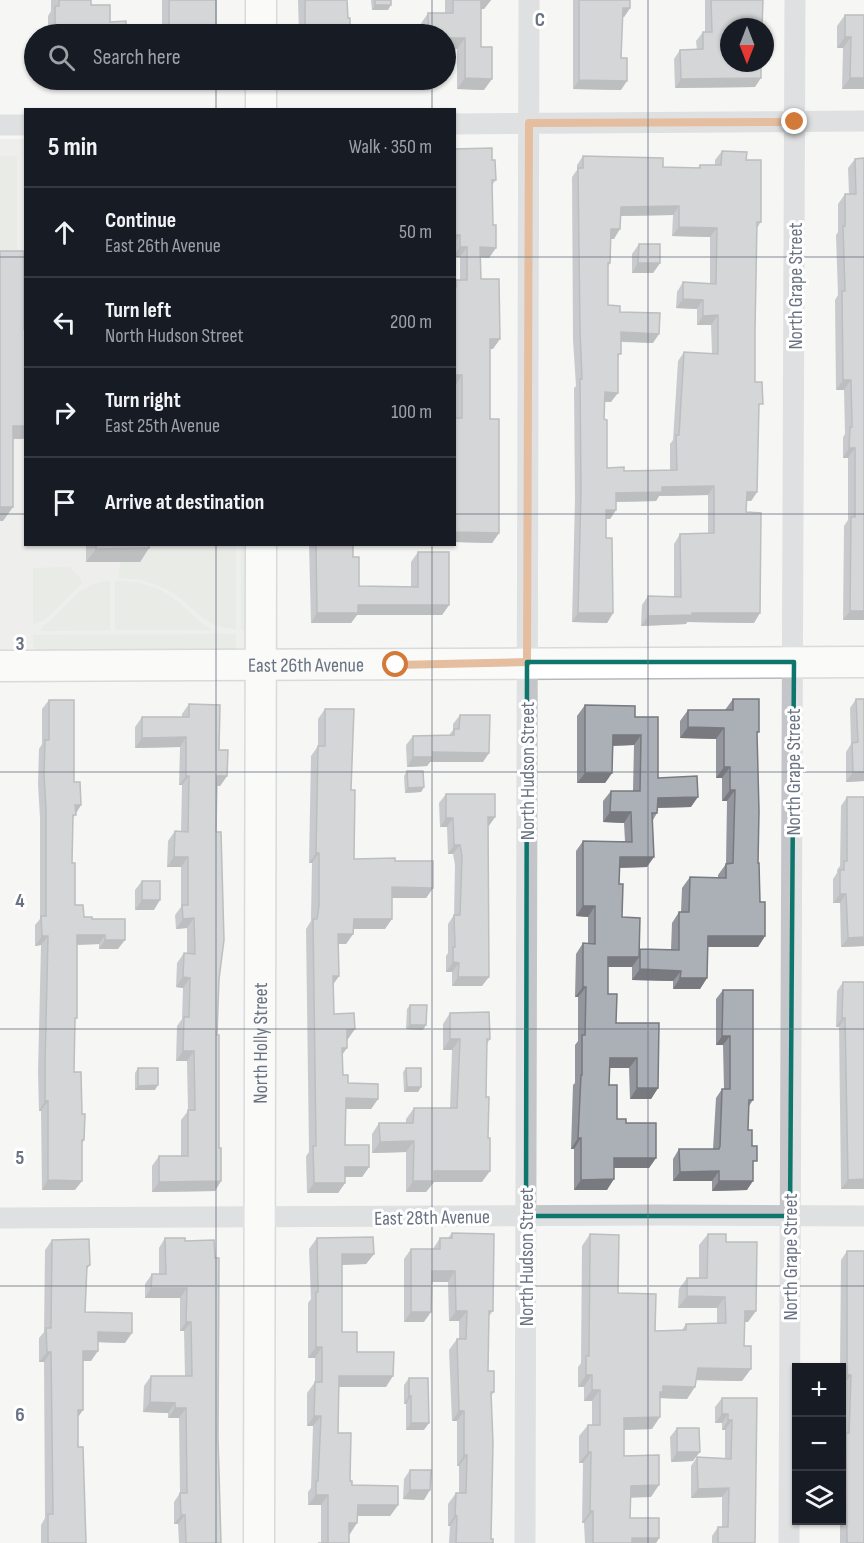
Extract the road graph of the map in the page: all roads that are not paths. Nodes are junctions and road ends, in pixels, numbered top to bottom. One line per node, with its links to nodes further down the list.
1 (261, 0): 4 (street)
2 (530, 0): 9 (street, North Hudson Street)
3 (795, 0): 7 (street, North Grape Street)
4 (261, 24)
5 (261, 90): 6 (street)
6 (261, 108)
7 (795, 122): 8 (street); 9 (street); 15 (street, North Grape Street)
8 (864, 122)
9 (529, 123): 10 (street); 14 (street, North Hudson Street)
10 (456, 124)
11 (0, 125): 12 (street)
12 (24, 125)
13 (261, 546): 17 (street, North Holly Street)
14 (527, 662): 15 (street, East 26th Avenue); 17 (street, East 26th Avenue); 19 (street, North Hudson Street)
15 (794, 662): 16 (street, East 26th Avenue); 20 (street, North Grape Street)
16 (864, 662)
17 (262, 665): 18 (street, East 26th Avenue); 22 (street, North Holly Street)
18 (0, 666)
19 (526, 1216): 20 (street, East 28th Avenue); 22 (street, East 28th Avenue); 25 (street, North Hudson Street)
20 (790, 1216): 21 (street, East 28th Avenue); 26 (street, North Grape Street)
21 (864, 1216)
22 (260, 1217): 23 (street, East 28th Avenue); 24 (street, North Holly Street)
23 (0, 1218)
24 (259, 1543)
25 (525, 1543)
26 (789, 1543)

